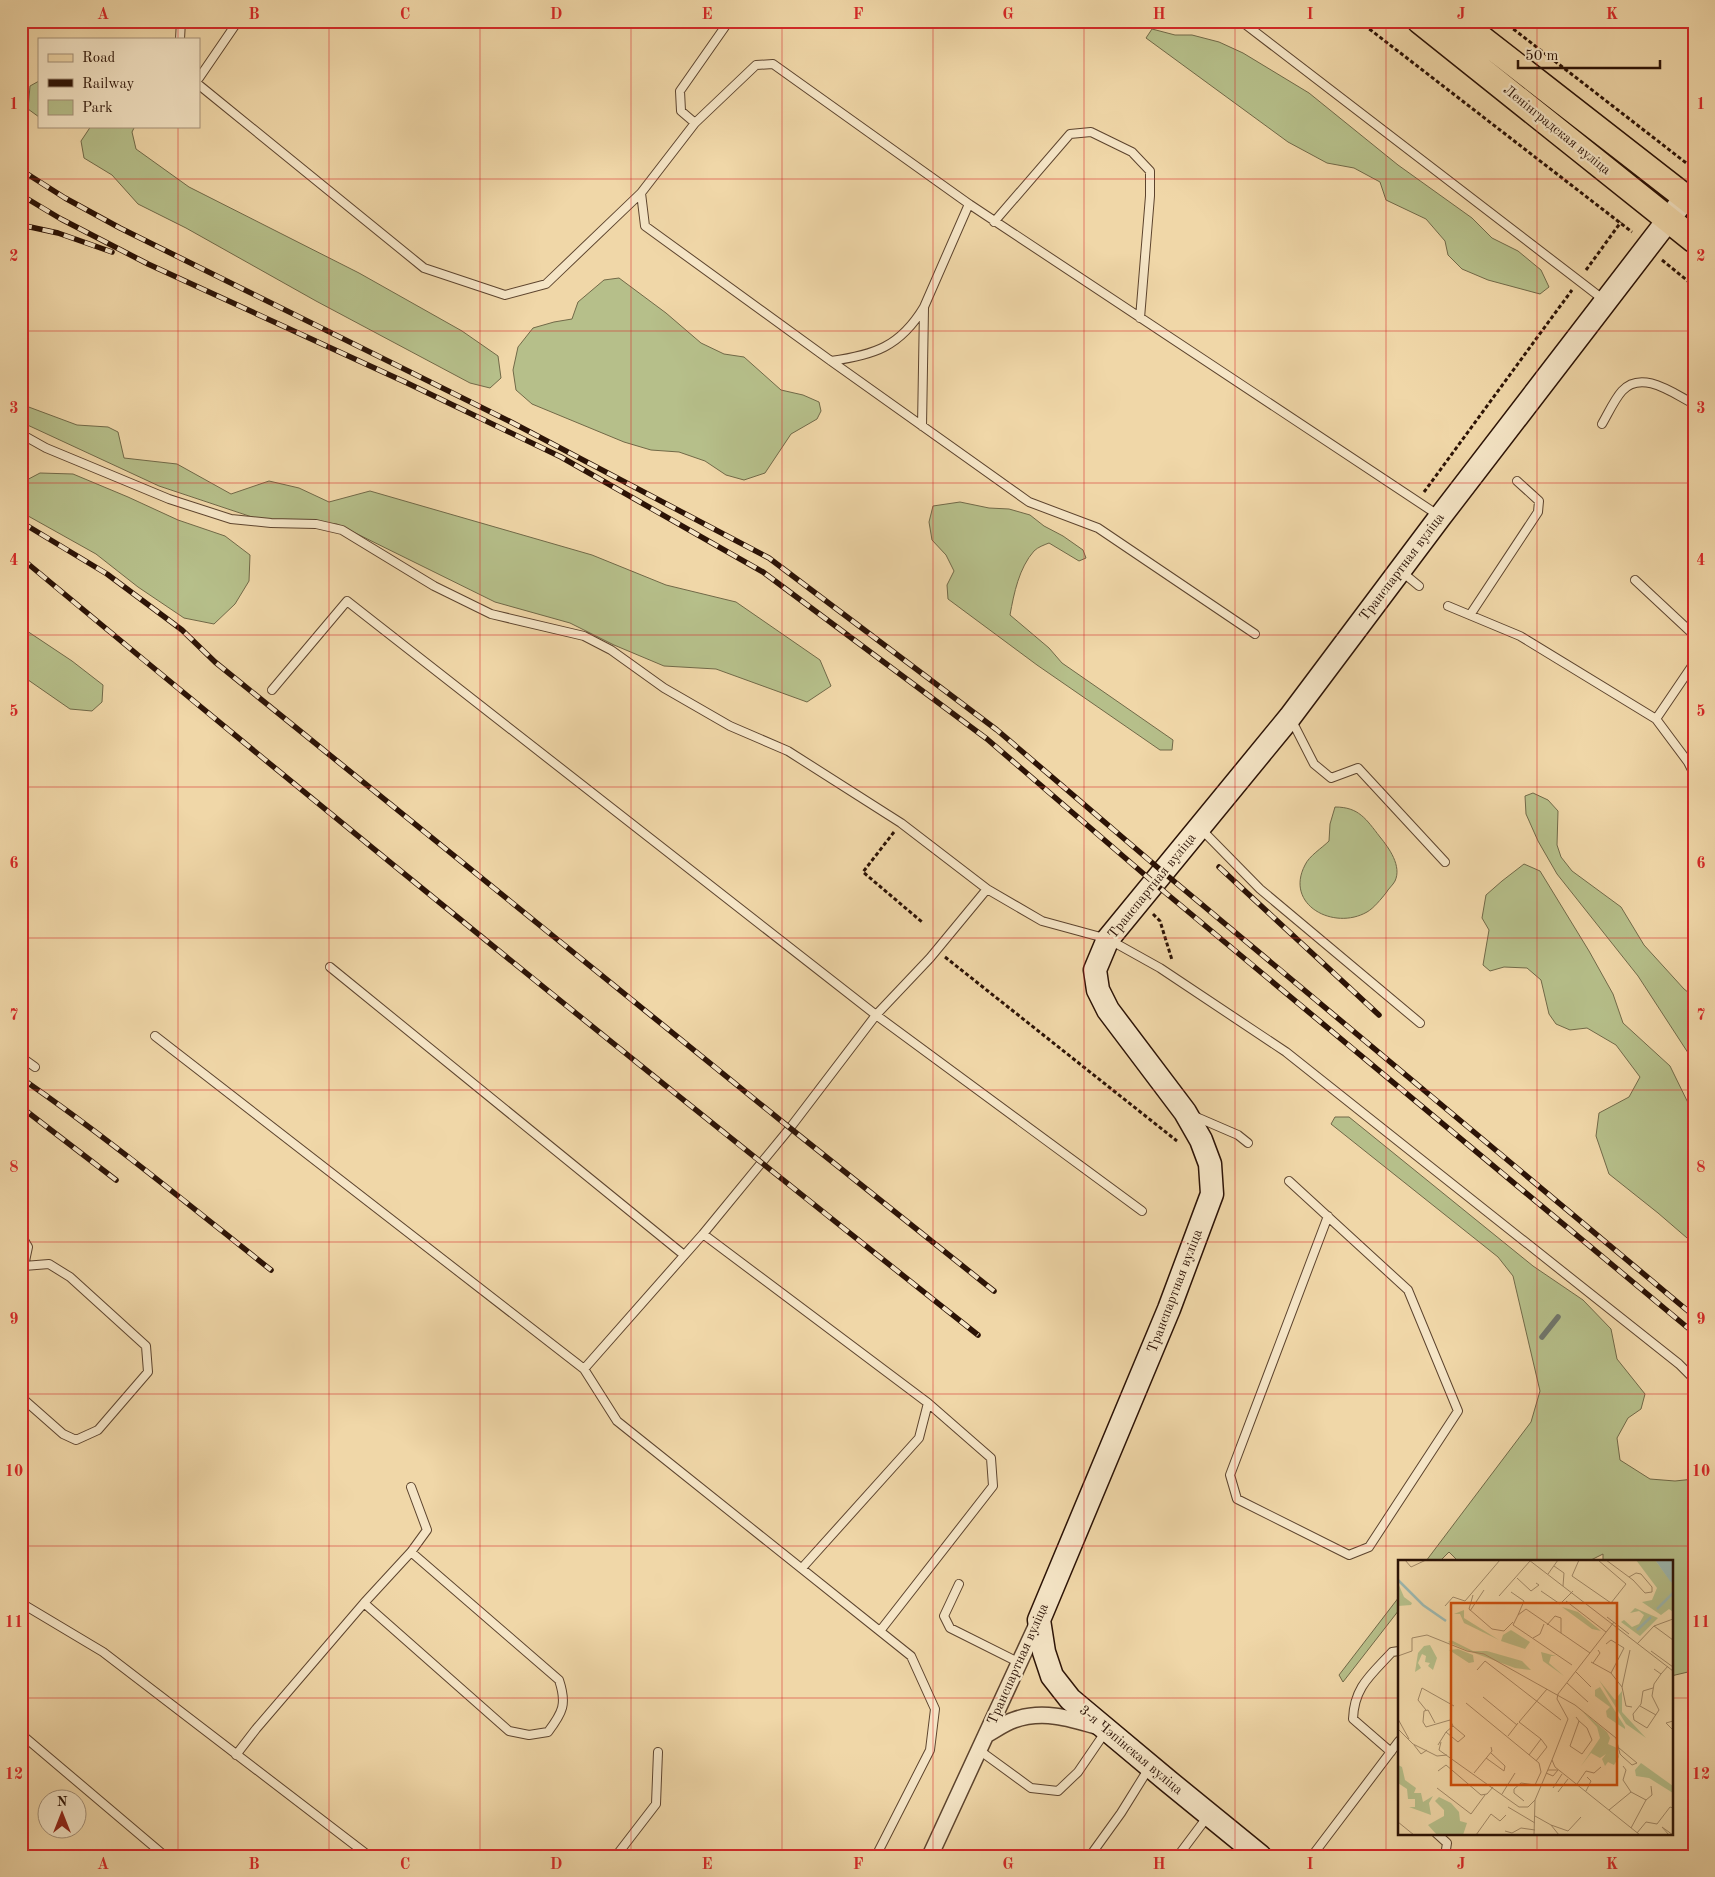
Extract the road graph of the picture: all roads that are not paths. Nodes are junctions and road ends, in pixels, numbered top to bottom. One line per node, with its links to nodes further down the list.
1 (181, 21): 7 (lane)
2 (238, 21): 8 (lane)
3 (729, 21): 10 (lane)
4 (1240, 21): 17 (lane)
5 (1420, 21): 14 (main road, Ленінградская вуліца)
6 (1459, 21): 12 (main road, Ленінградская вуліца)
7 (180, 38)
8 (200, 77)
9 (200, 86): 11 (lane)
10 (695, 123): 11 (lane); 13 (lane)
11 (641, 193): 20 (lane)
12 (1690, 201): 14 (main road, Транспартная вуліца)
13 (969, 204): 15 (lane); 18 (lane)
14 (1668, 220): 16 (main road, Ленінградская вуліца); 17 (main road, Транспартная вуліца)
15 (994, 222): 19 (lane); 19 (lane)
16 (1694, 240)
17 (1606, 301): 26 (main road, Транспартная вуліца)
18 (924, 307): 20 (lane); 23 (lane)
19 (1140, 318): 26 (lane)
20 (831, 361): 23 (lane)
21 (1694, 404): 22 (lane)
22 (1602, 424)
23 (922, 426): 32 (lane)
24 (21, 434): 41 (lane)
25 (1517, 481): 31 (lane)
26 (1440, 516): 27 (main road, Транспартная вуліца)
27 (1401, 570): 29 (lane); 36 (main road, Транспартная вуліца)
28 (1635, 580): 33 (lane)
29 (1418, 586)
30 (1448, 606): 31 (lane)
31 (1470, 615): 37 (lane)
32 (1255, 634)
33 (1694, 635)
34 (1694, 663): 37 (lane)
35 (272, 690): 44 (lane)
36 (1290, 717): 39 (main road, Транспартная вуліца); 40 (lane)
37 (1656, 719): 38 (lane)
38 (1694, 774)
39 (1200, 827): 42 (main road, Транспартная вуліца); 45 (lane)
40 (1445, 862)
41 (987, 889): 42 (lane); 44 (lane)
42 (1108, 940): 49 (main road, Транспартная вуліца); 59 (lane)
43 (330, 967): 56 (lane)
44 (876, 1016): 52 (lane); 54 (lane)
45 (1420, 1023)
46 (155, 1036): 58 (lane)
47 (21, 1057): 48 (lane)
48 (35, 1067)
49 (1185, 1112): 50 (lane); 68 (main road, Транспартная вуліца)
50 (1248, 1143)
51 (1289, 1181): 53 (lane)
52 (1142, 1211)
53 (1328, 1216): 53 (lane)
54 (703, 1234): 56 (lane); 61 (lane)
55 (21, 1235): 57 (lane)
56 (684, 1255): 58 (lane)
57 (23, 1268): 60 (lane)
58 (584, 1369): 64 (lane)
59 (1694, 1379)
60 (21, 1397)
61 (928, 1403): 64 (lane); 69 (lane)
62 (411, 1488): 63 (lane)
63 (411, 1552): 67 (lane); 67 (lane)
64 (802, 1568): 69 (lane)
65 (959, 1584): 71 (lane)
66 (21, 1602): 79 (lane)
67 (364, 1603): 79 (lane)
68 (1039, 1620): 71 (street, Транспартная вуліца); 72 (main road, 3-я Чэпінская вуліца)
69 (880, 1631): 86 (lane)
70 (1398, 1651): 78 (lane)
71 (1020, 1663): 74 (street, Транспартная вуліца)
72 (1107, 1730): 74 (street); 76 (lane); 80 (main road, 3-я Чэпінская вуліца)
73 (21, 1734): 83 (lane)
74 (986, 1735): 76 (street, Транспартная вуліца)
75 (1398, 1743): 78 (lane)
76 (979, 1750): 87 (street, Транспартная вуліца)
77 (658, 1752): 85 (lane)
78 (1391, 1752): 91 (lane)
79 (236, 1755): 84 (lane)
80 (1150, 1766): 81 (main road, 3-я Чэпінская вуліца); 88 (lane)
81 (1209, 1815): 89 (lane); 90 (main road, 3-я Чэпінская вуліца)
82 (1437, 1834): 92 (lane)
83 (165, 1856)
84 (369, 1856)
85 (616, 1856)
86 (876, 1856)
87 (930, 1856)
88 (1090, 1856)
89 (1178, 1856)
90 (1260, 1856)
91 (1312, 1856)
92 (1445, 1856)

